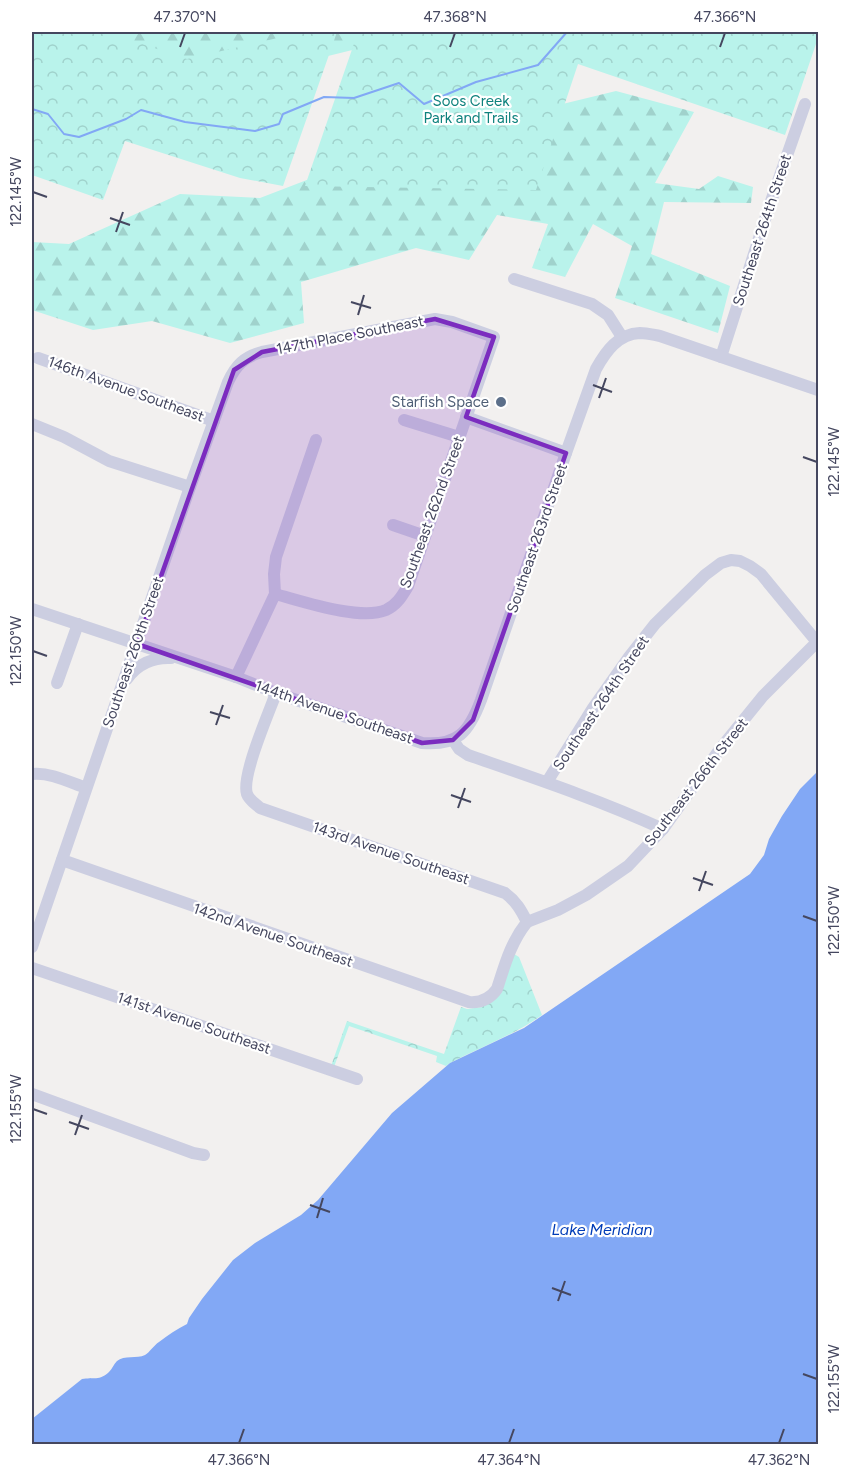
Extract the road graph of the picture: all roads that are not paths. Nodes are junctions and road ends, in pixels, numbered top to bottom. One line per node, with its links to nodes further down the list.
1 (805, 104): 5 (street, Southeast 264th Street)
2 (514, 279): 4 (street)
3 (494, 337): 7 (street, 147th Place Southeast); 9 (street, Southeast 262nd Street)
4 (622, 337): 5 (street); 15 (street, Southeast 263rd Street)
5 (721, 357): 8 (street)
6 (38, 358): 11 (street, 146th Avenue Southeast)
7 (242, 361): 11 (street, Southeast 260th Street)
8 (819, 390)
9 (466, 417): 13 (street, Southeast 262nd Street); 15 (street)
10 (404, 420): 13 (street)
11 (214, 421): 16 (street, Southeast 260th Street)
12 (32, 424): 16 (street)
13 (459, 437): 18 (street, Southeast 262nd Street)
14 (316, 440): 19 (street)
15 (566, 453): 29 (street, Southeast 263rd Street)
16 (190, 487): 23 (street, Southeast 260th Street)
17 (393, 525): 18 (street)
18 (425, 536): 19 (street, Southeast 262nd Street)
19 (275, 594): 25 (street)
20 (32, 609): 21 (street, 144th Avenue Southeast)
21 (78, 624): 23 (street, 144th Avenue Southeast); 26 (street)
22 (818, 642): 31 (street, Southeast 264th Street); 33 (street, Southeast 266th Street)
23 (137, 644): 24 (street, 144th Avenue Southeast); 27 (street, Southeast 260th Street)
24 (180, 659): 25 (street, 144th Avenue Southeast); 27 (street)
25 (236, 677): 28 (street, 144th Avenue Southeast)
26 (57, 683)
27 (121, 688): 32 (street, Southeast 260th Street)
28 (276, 693): 29 (street, 144th Avenue Southeast); 35 (street, 143rd Avenue Southeast)
29 (453, 740): 31 (street)
30 (32, 774): 32 (street)
31 (547, 783): 33 (street)
32 (86, 788): 34 (street, Southeast 260th Street)
33 (663, 829): 35 (street, Southeast 266th Street)
34 (62, 860): 35 (street, 142nd Avenue Southeast); 36 (street, Southeast 260th Street)
35 (527, 922)
36 (32, 947)
37 (32, 968): 38 (street, 141st Avenue Southeast)
38 (357, 1079)
39 (32, 1094): 40 (street)
40 (204, 1155)

